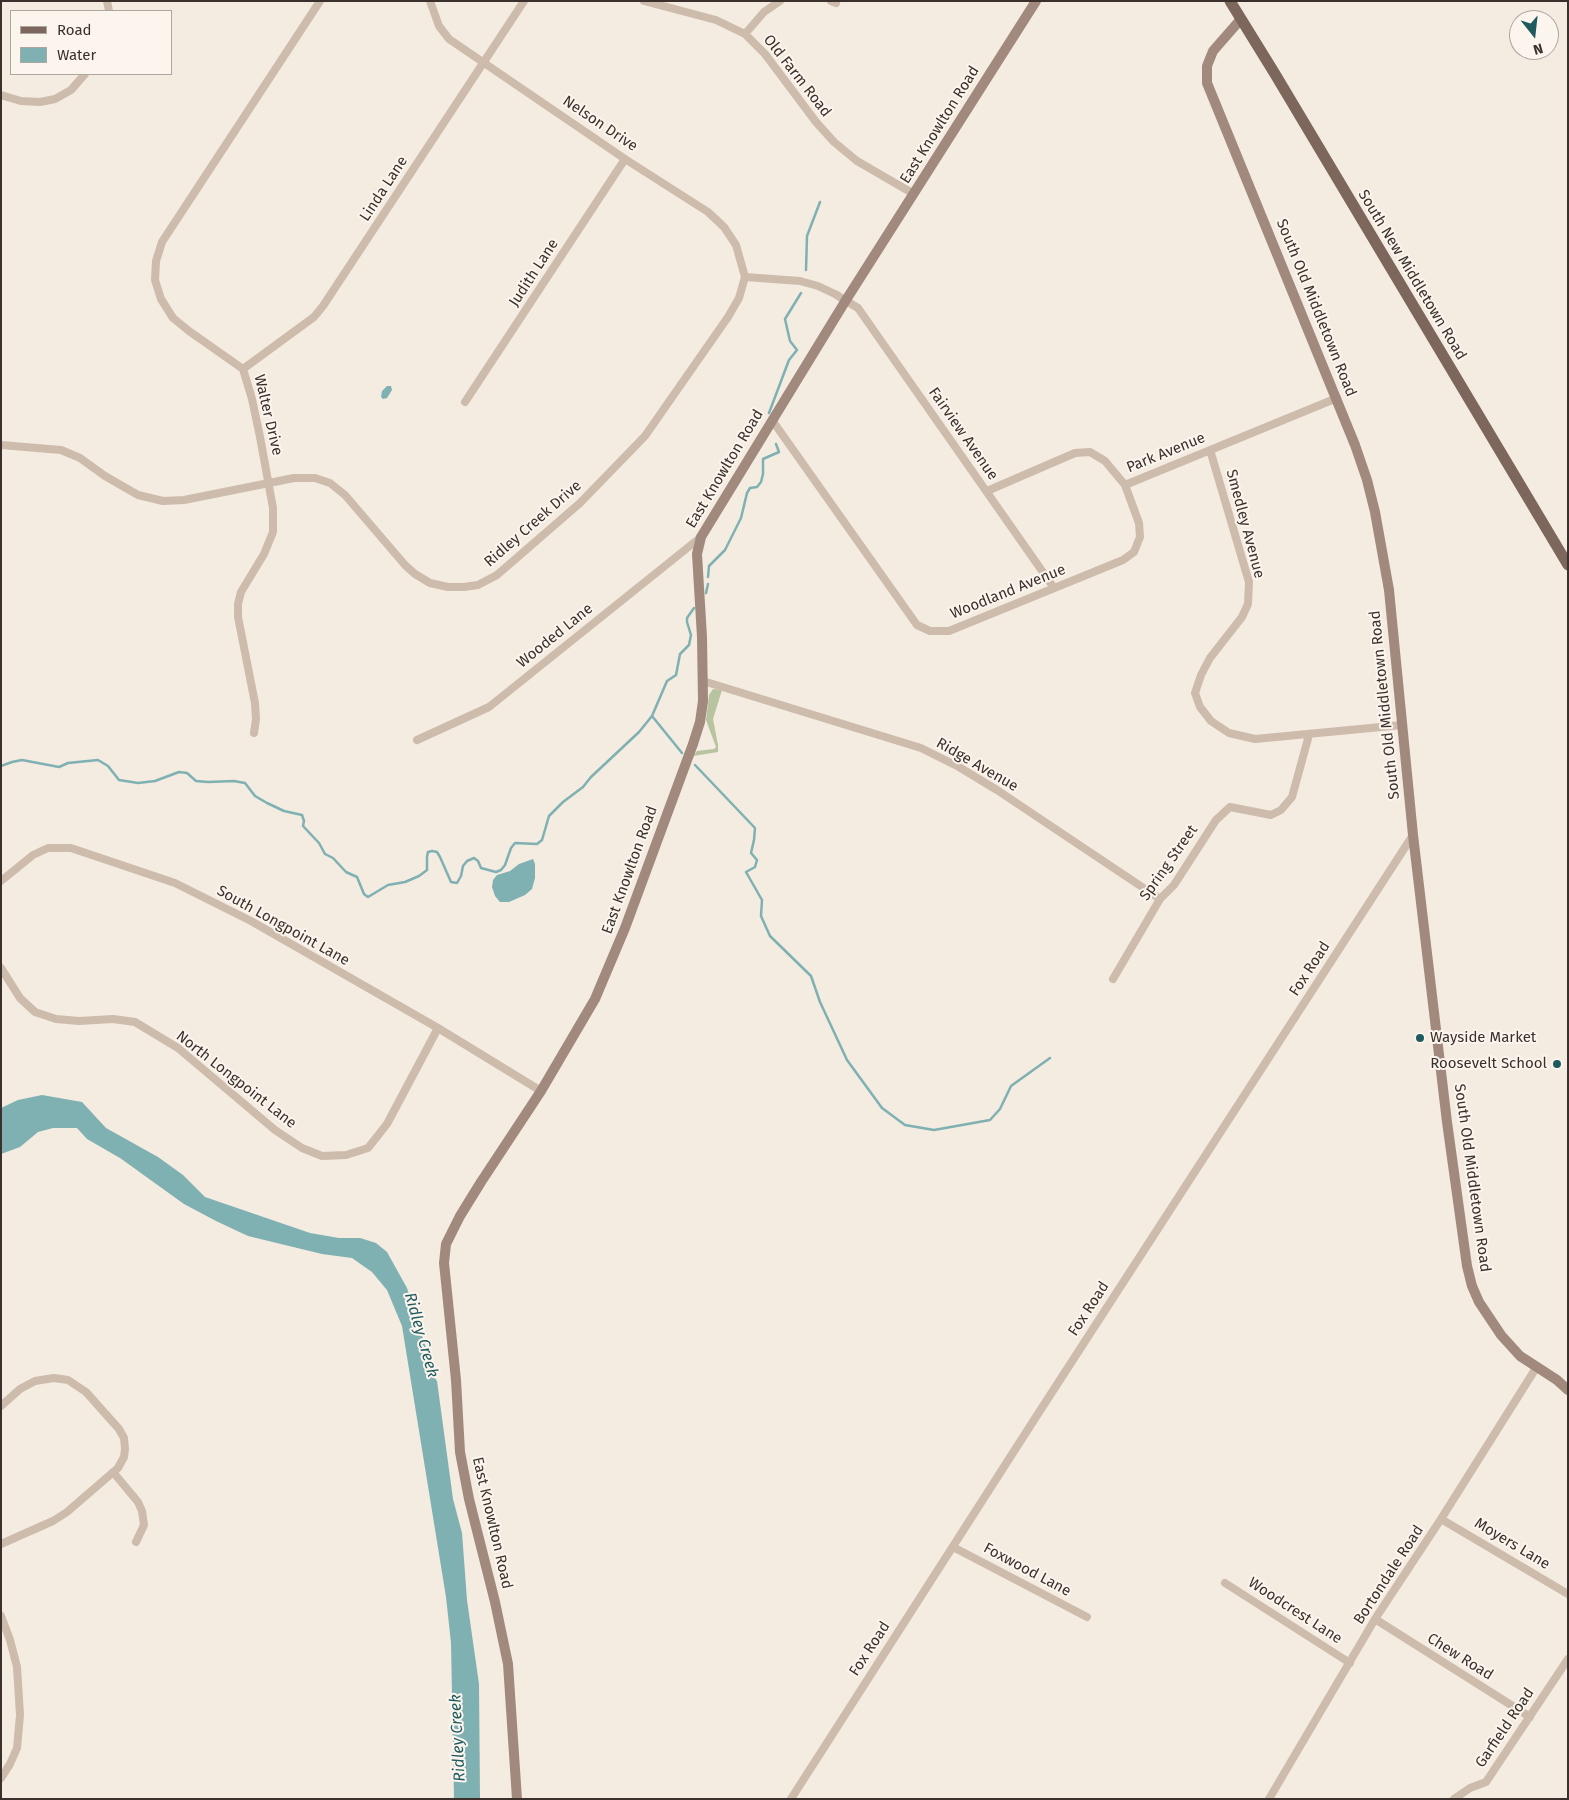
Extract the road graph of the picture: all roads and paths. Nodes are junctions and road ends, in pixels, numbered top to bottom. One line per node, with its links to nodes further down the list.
1 (320, 1): 17 (street, Walter Drive)
2 (430, 1): 10 (street, Nelson Drive)
3 (524, 1): 10 (street, Linda Lane)
4 (644, 1): 9 (street, Old Farm Road)
5 (780, 1): 9 (street)
6 (1036, 1): 14 (main road, East Knowlton Road)
7 (1230, 1): 8 (main road, South New Middletown Road)
8 (1241, 19): 18 (main road, South Old Middletown Road); 27 (main road, South New Middletown Road)
9 (745, 34): 14 (street, Old Farm Road)
10 (484, 62): 13 (street, Nelson Drive); 17 (street, Linda Lane)
11 (84, 75): 12 (street)
12 (1, 95)
13 (626, 158): 15 (street, Nelson Drive); 19 (street, Judith Lane)
14 (914, 194): 16 (main road, East Knowlton Road)
15 (745, 277): 16 (street); 23 (street, Ridley Creek Drive)
16 (846, 300): 20 (main road, East Knowlton Road); 25 (street, Fairview Avenue)
17 (242, 369): 23 (street, Walter Drive)
18 (1337, 398): 22 (street, Park Avenue); 30 (main road, South Old Middletown Road)
19 (465, 402)
20 (772, 420): 26 (main road, East Knowlton Road); 28 (street, Woodland Avenue)
21 (1, 445): 23 (street, Ridley Creek Drive)
22 (1210, 450): 24 (street, Park Avenue); 32 (street, Smedley Avenue)
23 (268, 482): 31 (street, Walter Drive)
24 (1125, 484): 25 (street, Park Avenue); 28 (street, Woodland Avenue)
25 (986, 491): 28 (street, Fairview Avenue)
26 (700, 536): 29 (main road, East Knowlton Road); 33 (street, Wooded Lane)
27 (1568, 565)
28 (1054, 588)
29 (703, 681): 36 (street, Ridge Avenue); 40 (main road, East Knowlton Road)
30 (1402, 725): 32 (street, Smedley Avenue); 34 (main road, South Old Middletown Road)
31 (254, 732)
32 (1309, 734): 36 (street, Spring Street)
33 (417, 740)
34 (1413, 835): 41 (main road, South Old Middletown Road); 48 (street, Fox Road)
35 (1, 881): 39 (street, South Longpoint Lane)
36 (1160, 899): 38 (street, Spring Street)
37 (1, 968): 39 (street, North Longpoint Lane)
38 (1113, 979)
39 (438, 1028): 40 (street, South Longpoint Lane)
40 (541, 1091): 58 (main road, East Knowlton Road)
41 (1536, 1368): 42 (main road, South Old Middletown Road); 45 (street, Bortondale Road)
42 (1568, 1390)
43 (1, 1406): 44 (street)
44 (113, 1472): 46 (street); 47 (street)
45 (1441, 1519): 50 (street, Moyers Lane); 53 (street, Bortondale Road)
46 (136, 1542)
47 (1, 1544)
48 (953, 1547): 52 (street, Foxwood Lane); 59 (street, Fox Road)
49 (1225, 1583): 55 (street, Woodcrest Lane)
50 (1568, 1594)
51 (1, 1616): 57 (street)
52 (1087, 1617)
53 (1376, 1619): 55 (street, Bortondale Road); 56 (street, Chew Road)
54 (1568, 1660): 56 (street, Garfield Road)
55 (1350, 1663): 60 (street, Bortondale Road)
56 (1530, 1717): 61 (street, Garfield Road)
57 (1, 1778)
58 (517, 1799)
59 (791, 1799)
60 (1269, 1799)
61 (1454, 1799)

